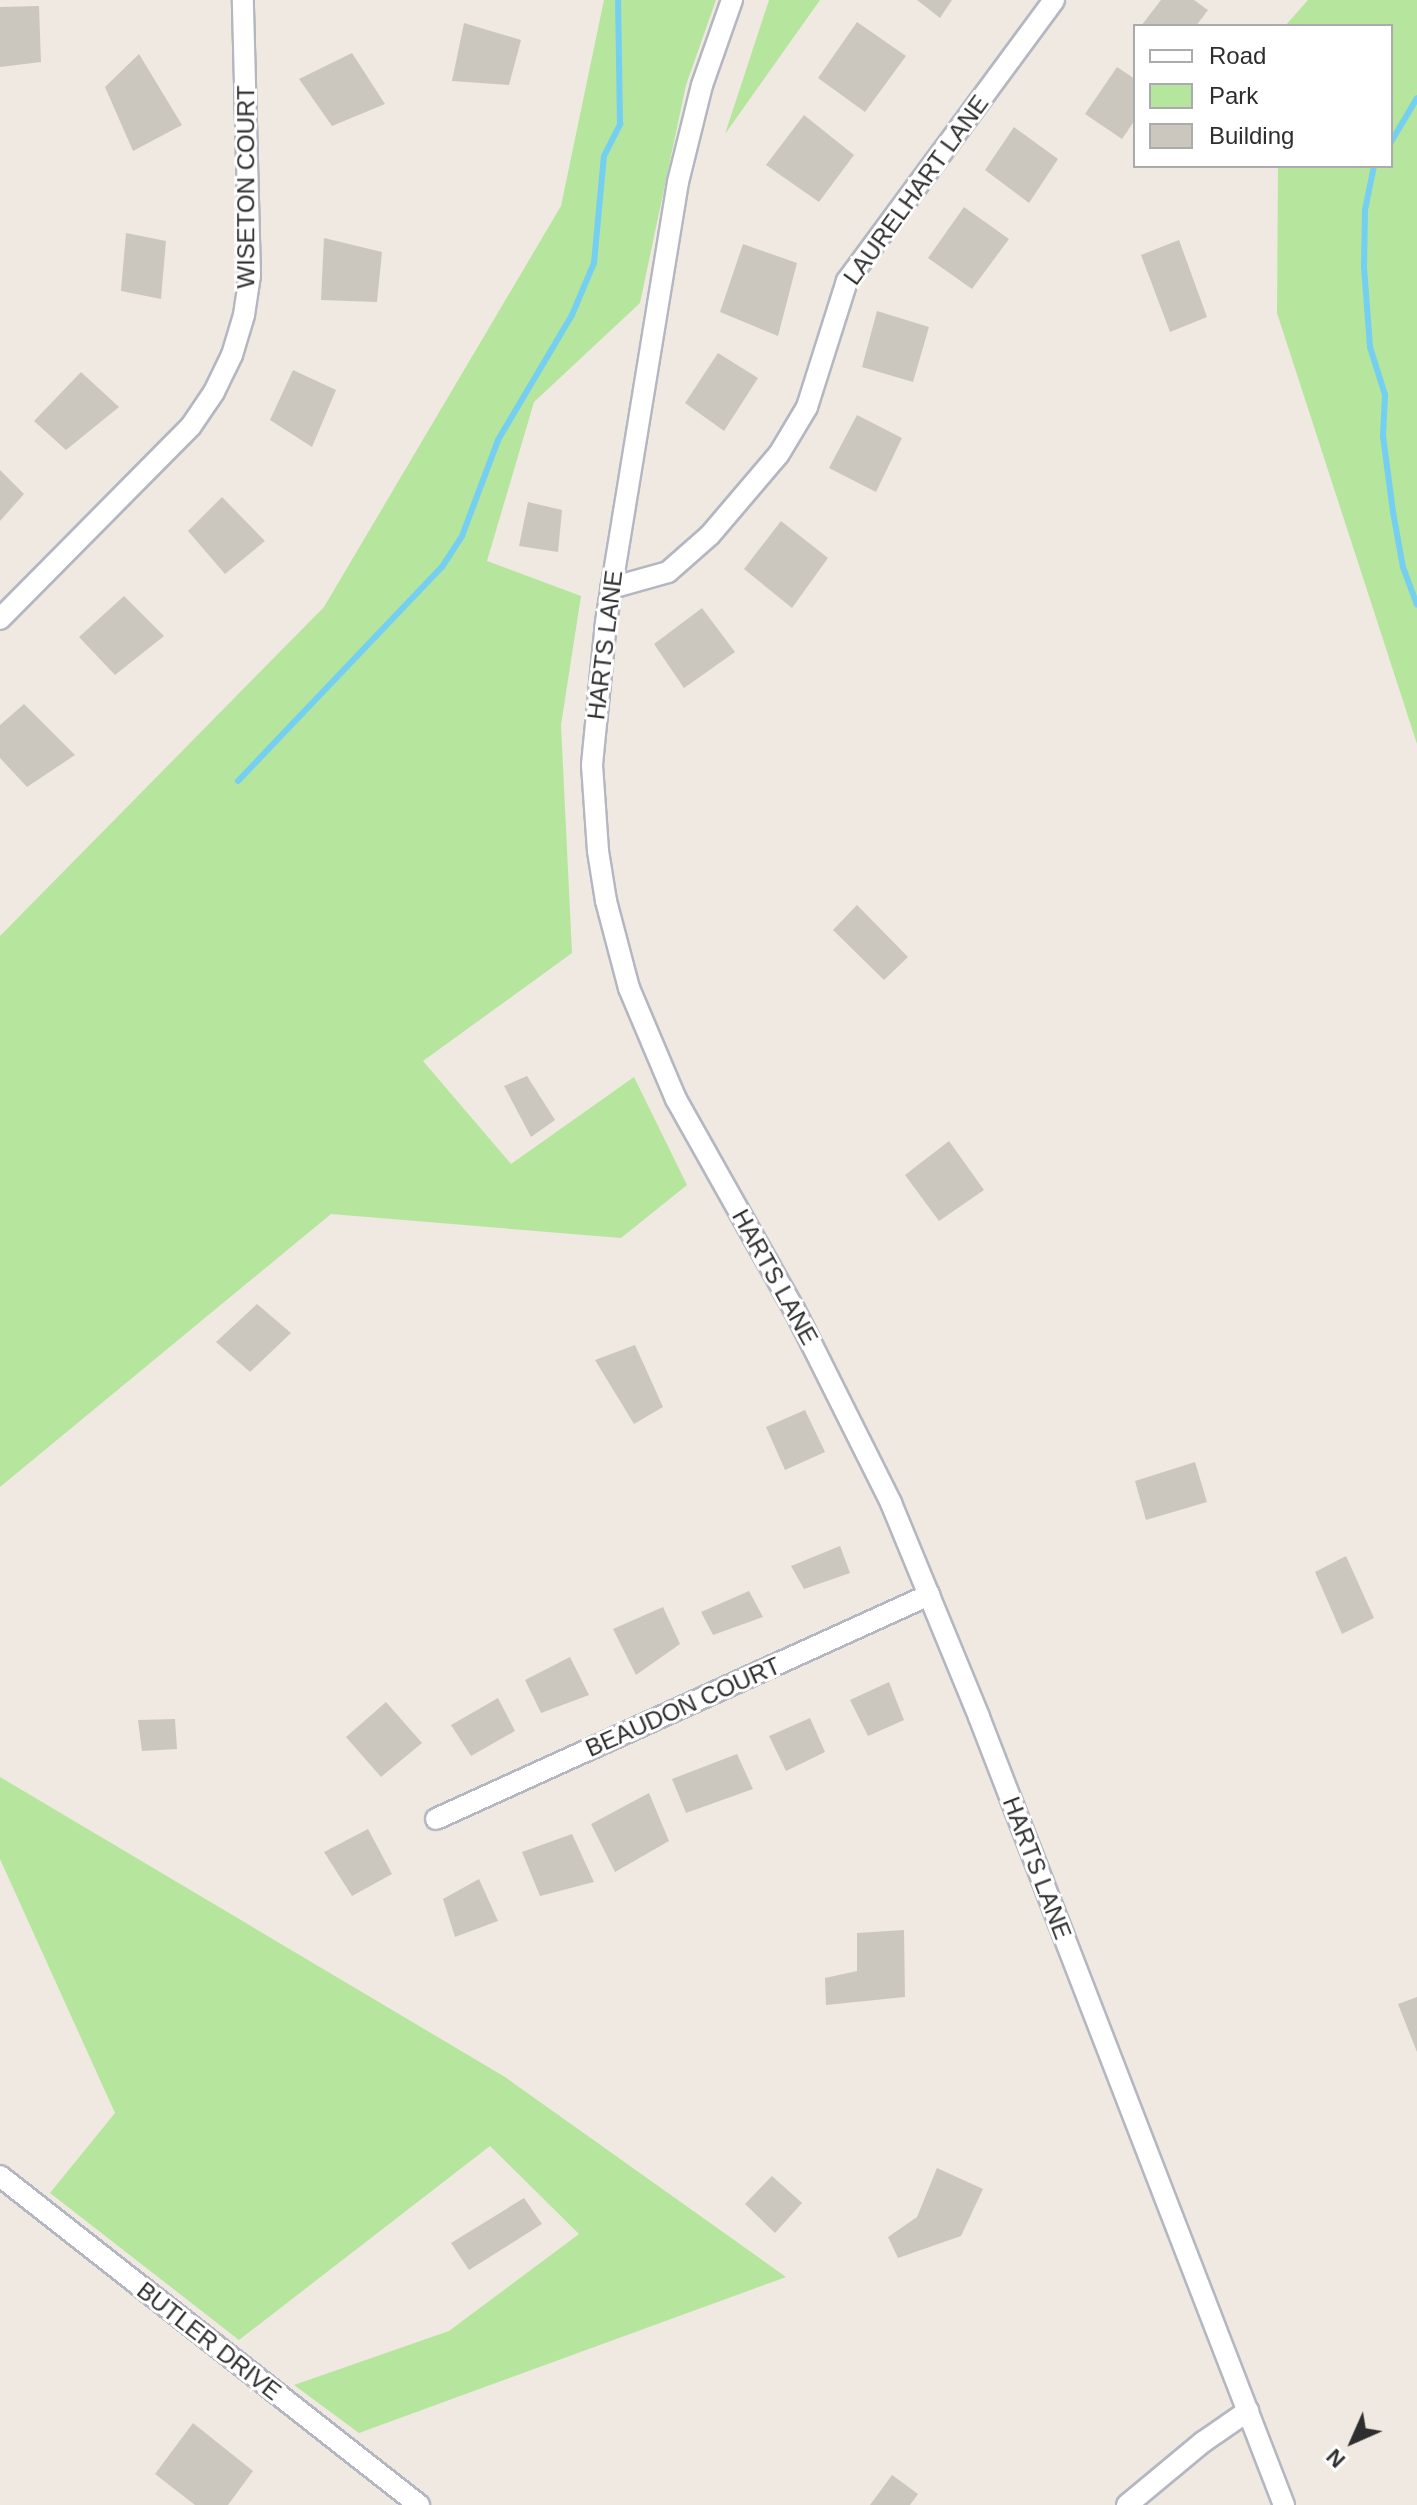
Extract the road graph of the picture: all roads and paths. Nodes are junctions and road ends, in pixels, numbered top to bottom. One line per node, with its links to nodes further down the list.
1 (243, 0): 5 (street, WISETON COURT)
2 (732, 0): 4 (street, HARTS LANE)
3 (1054, 0): 4 (street, LAURELHART LANE)
4 (611, 588): 6 (street, HARTS LANE)
5 (0, 619)
6 (929, 1595): 7 (street, BEAUDON COURT); 9 (street, HARTS LANE)
7 (436, 1819)
8 (0, 2176): 10 (street, BUTLER DRIVE)
9 (1248, 2411): 11 (street); 12 (street, HARTS LANE)
10 (419, 2505)
11 (1127, 2505)
12 (1284, 2505)

